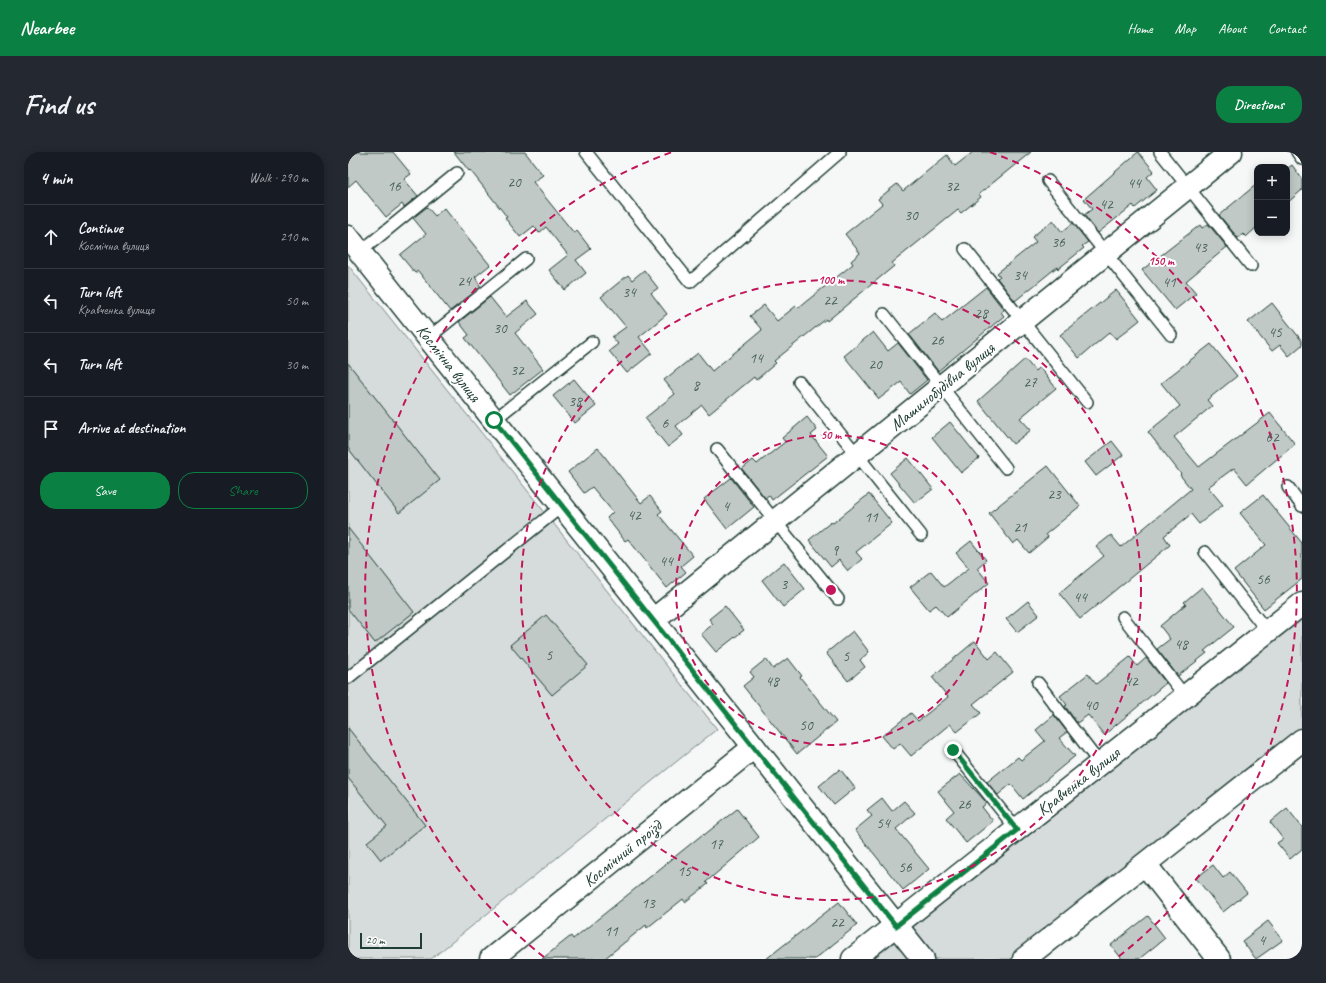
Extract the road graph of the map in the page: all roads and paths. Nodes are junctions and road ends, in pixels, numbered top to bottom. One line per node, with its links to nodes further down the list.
1 (586, 152): 2 (lane)
2 (840, 152)
3 (1160, 152): 9 (lane)
4 (1231, 152): 9 (street, Машинобудівна вулиця)
5 (1297, 152): 6 (lane)
6 (1302, 159)
7 (457, 173): 10 (lane)
8 (1048, 181): 12 (lane)
9 (1188, 187): 12 (street, Машинобудівна вулиця); 14 (lane)
10 (354, 244): 18 (street, Космічна вулиця)
11 (965, 249): 16 (lane)
12 (1105, 254): 16 (street, Машинобудівна вулиця); 17 (lane)
13 (526, 259): 18 (lane)
14 (1251, 266)
15 (884, 314): 21 (lane)
16 (1022, 321): 21 (street, Машинобудівна вулиця); 22 (lane)
17 (1171, 335)
18 (428, 338): 23 (street, Космічна вулиця)
19 (592, 342): 23 (lane)
20 (799, 382): 25 (lane)
21 (941, 386): 25 (street, Машинобудівна вулиця); 26 (lane)
22 (1087, 402)
23 (494, 420): 28 (street, Космічна вулиця)
24 (717, 449): 30 (lane)
25 (857, 455): 30 (street, Машинобудівна вулиця); 31 (lane)
26 (1006, 468)
27 (1288, 487): 29 (lane)
28 (562, 506): 36 (street, Космічна вулиця); 38 (lane)
29 (1302, 506)
30 (775, 521): 33 (lane); 36 (street, Машинобудівна вулиця)
31 (921, 535)
32 (1205, 552): 37 (lane)
33 (838, 600)
34 (1302, 604): 37 (street, Кравченка вулиця)
35 (1123, 616): 40 (lane)
36 (653, 620): 42 (street, Космічна вулиця)
37 (1267, 632): 40 (street, Кравченка вулиця)
38 (348, 678)
39 (1038, 684): 44 (lane)
40 (1185, 696): 44 (street, Кравченка вулиця)
41 (1302, 740): 46 (street)
42 (754, 747): 47 (street, Космічна вулиця); 48 (street, Космічний проїзд)
43 (953, 750): 45 (lane)
44 (1100, 764): 45 (street, Кравченка вулиця)
45 (1017, 830): 47 (street, Кравченка вулиця)
46 (1145, 864): 51 (street); 52 (street)
47 (896, 926): 49 (street, Кравченка вулиця); 50 (street, Космічна вулиця)
48 (491, 959)
49 (853, 959)
50 (923, 959)
51 (1024, 959)
52 (1219, 959)

